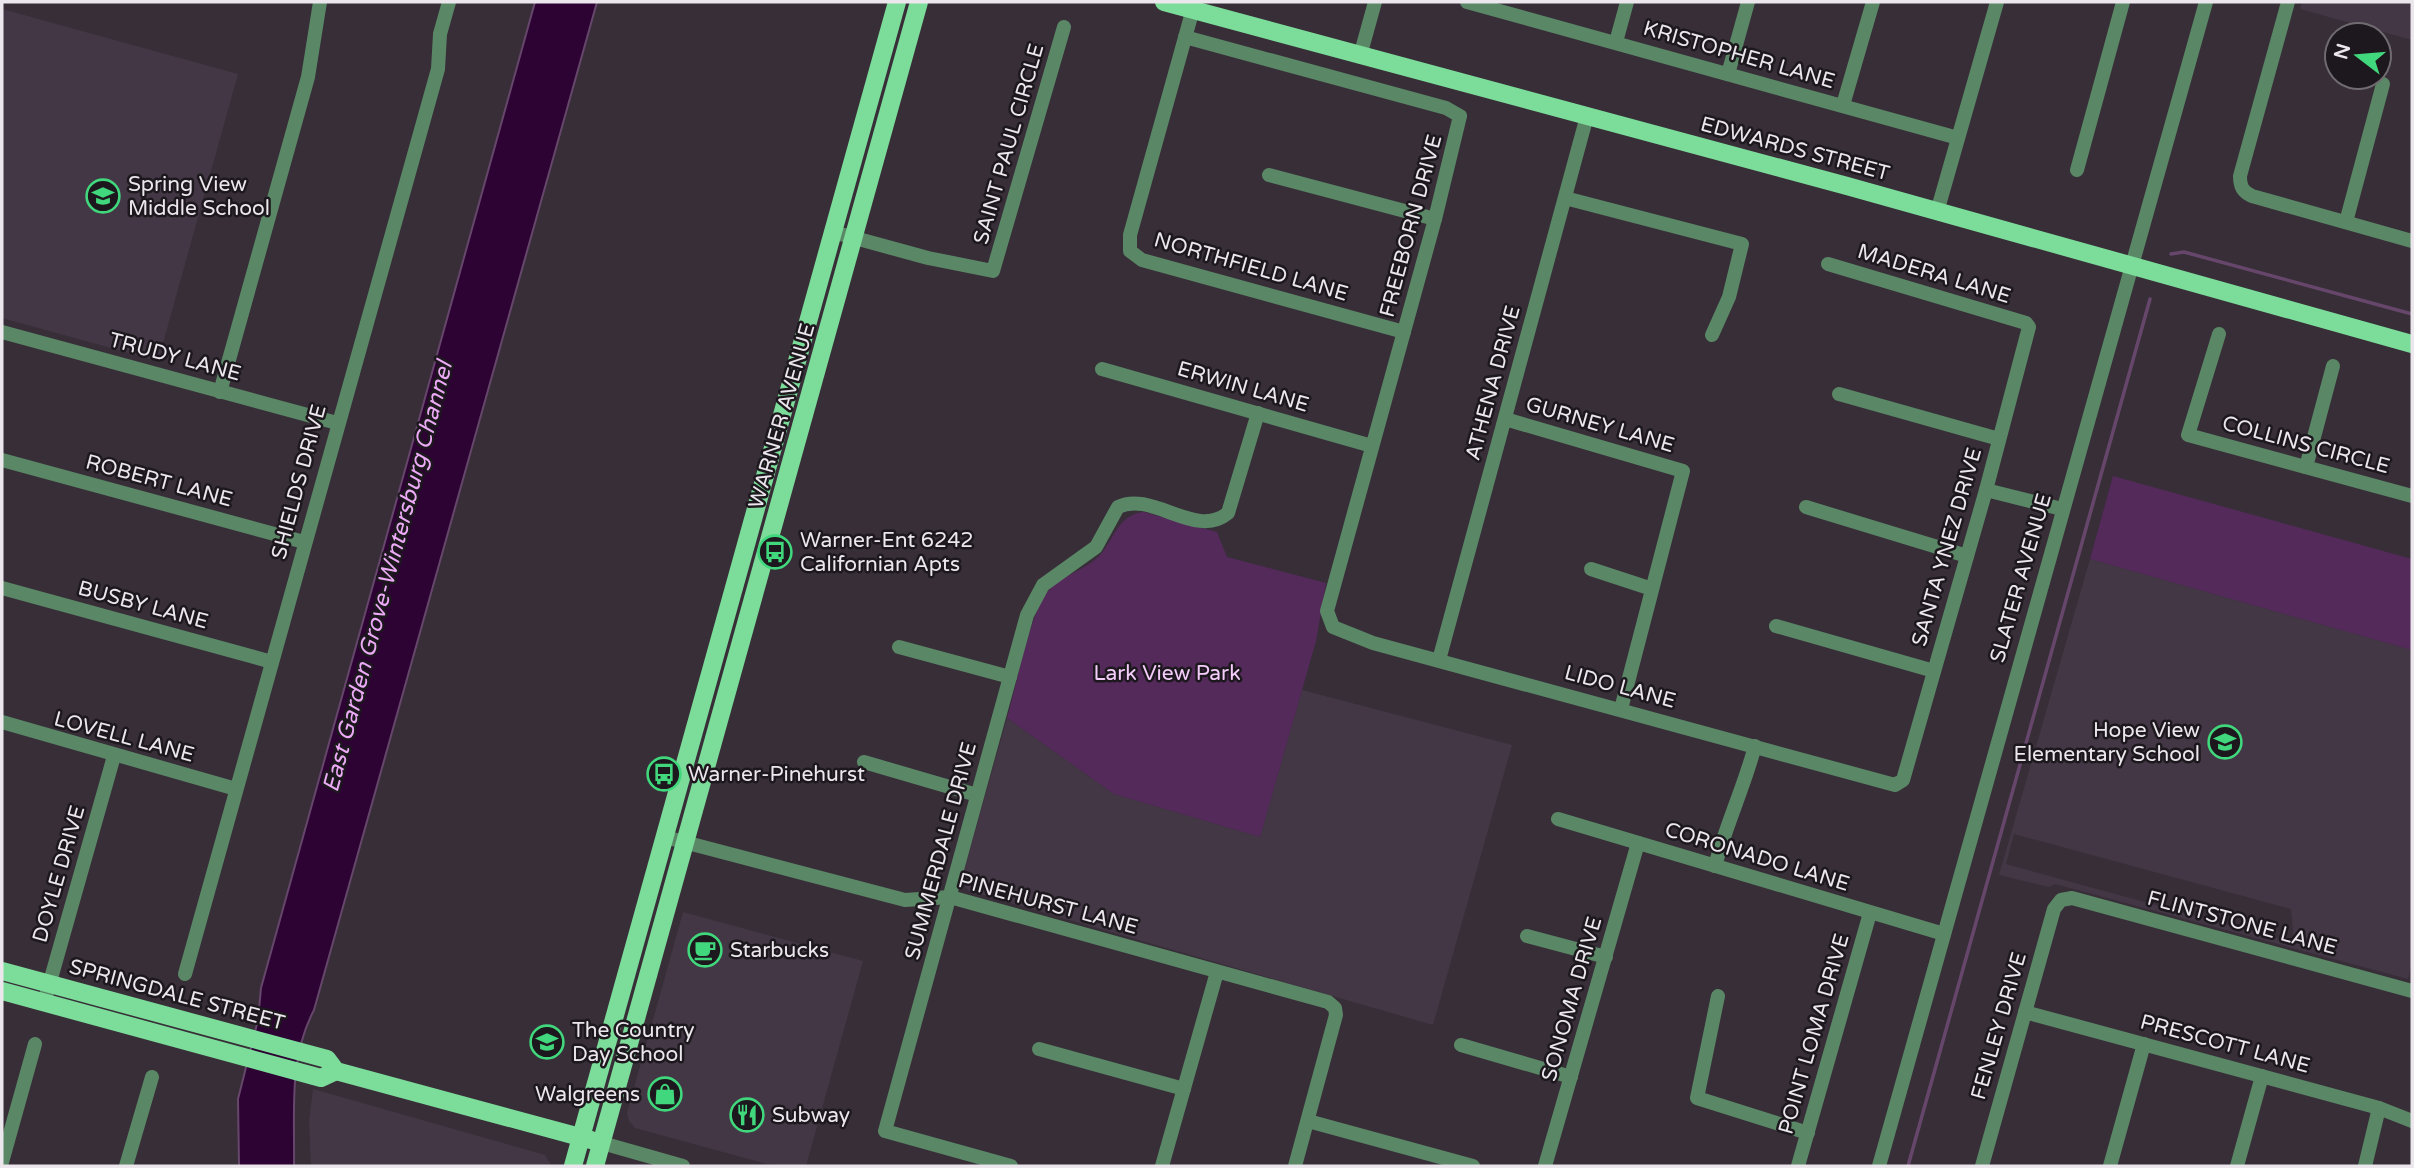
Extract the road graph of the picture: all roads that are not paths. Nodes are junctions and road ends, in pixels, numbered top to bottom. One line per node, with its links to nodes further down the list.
1 (320, 2): 45 (street)
2 (449, 2): 49 (street, SHIELDS DRIVE)
3 (897, 2): 32 (main road, WARNER AVENUE)
4 (919, 2): 33 (main road, WARNER AVENUE)
5 (1164, 2): 16 (main road, EDWARDS STREET)
6 (1375, 2): 20 (street)
7 (1468, 2): 15 (street, KRISTOPHER LANE)
8 (1627, 2): 19 (street)
9 (1748, 2): 21 (street)
10 (1873, 2): 23 (street)
11 (1997, 2): 25 (street)
12 (2121, 2): 26 (street)
13 (2206, 2): 36 (street, SLATER AVENUE)
14 (2288, 2): 31 (street)
15 (1499, 6): 19 (street, KRISTOPHER LANE)
16 (1193, 9): 18 (street); 20 (main road, EDWARDS STREET)
17 (1063, 27): 33 (street, SAINT PAUL CIRCLE)
18 (1185, 37): 30 (street, FREEBORN DRIVE); 39 (street, NORTHFIELD LANE)
19 (1616, 42): 21 (street, KRISTOPHER LANE)
20 (1360, 56): 24 (main road, EDWARDS STREET)
21 (1728, 74): 23 (street, KRISTOPHER LANE)
22 (2382, 91): 31 (street)
23 (1843, 106): 25 (street, KRISTOPHER LANE)
24 (1587, 116): 28 (street, ATHENA DRIVE); 29 (main road, EDWARDS STREET)
25 (1958, 138): 29 (street)
26 (2077, 170)
27 (1269, 174): 30 (street)
28 (1565, 198): 41 (street); 48 (street, ATHENA DRIVE)
29 (1937, 212): 36 (main road, EDWARDS STREET)
30 (1435, 219): 39 (street, FREEBORN DRIVE)
31 (2346, 222): 34 (street)
32 (833, 232): 33 (street); 79 (main road, WARNER AVENUE)
33 (856, 238): 80 (main road, WARNER AVENUE)
34 (2412, 241)
35 (1828, 264): 37 (street, MADERA LANE)
36 (2131, 264): 42 (main road, EDWARDS STREET); 57 (street, SLATER AVENUE)
37 (2028, 325): 50 (street, SANTA YNEZ DRIVE)
38 (2, 332): 45 (street, TRUDY LANE)
39 (1404, 332): 51 (street, FREEBORN DRIVE)
40 (2218, 334): 53 (street, COLLINS CIRCLE)
41 (1712, 335)
42 (2412, 344)
43 (2333, 366): 53 (street)
44 (1102, 369): 47 (street, ERWIN LANE)
45 (220, 391): 49 (street, TRUDY LANE)
46 (1839, 394): 50 (street)
47 (1258, 413): 51 (street, ERWIN LANE); 69 (street, SUMMERDALE DRIVE)
48 (1505, 419): 62 (street, GURNEY LANE); 66 (street, ATHENA DRIVE)
49 (337, 423): 58 (street, SHIELDS DRIVE)
50 (1999, 439): 54 (street, SANTA YNEZ DRIVE)
51 (1372, 446): 63 (street, FREEBORN DRIVE)
52 (2, 460): 58 (street, ROBERT LANE)
53 (2306, 467): 55 (street, COLLINS CIRCLE)
54 (1986, 490): 57 (street); 59 (street, SANTA YNEZ DRIVE)
55 (2412, 496)
56 (1807, 507): 59 (street)
57 (2063, 509): 87 (street, SLATER AVENUE)
58 (304, 542): 67 (street, SHIELDS DRIVE)
59 (1967, 556): 68 (street, SANTA YNEZ DRIVE)
60 (1591, 569): 62 (street)
61 (2, 588): 67 (street, BUSBY LANE)
62 (1651, 589): 70 (street)
63 (1328, 623): 66 (street, LIDO LANE)
64 (1776, 626): 68 (street)
65 (899, 647): 69 (street)
66 (1439, 660): 70 (street, LIDO LANE)
67 (272, 662): 76 (street, SHIELDS DRIVE)
68 (1934, 671): 75 (street, SANTA YNEZ DRIVE)
69 (1010, 677): 77 (street, SUMMERDALE DRIVE)
70 (1621, 709): 72 (street, LIDO LANE)
71 (2, 722): 73 (street, LOVELL LANE)
72 (1755, 746): 75 (street, LIDO LANE); 82 (street)
73 (114, 756): 76 (street, LOVELL LANE); 93 (street, DOYLE DRIVE)
74 (864, 762): 77 (street)
75 (1903, 780)
76 (236, 789): 92 (street, SHIELDS DRIVE)
77 (977, 795): 83 (street, SUMMERDALE DRIVE)
78 (1558, 819): 81 (street, CORONADO LANE)
79 (665, 837): 80 (street, PINEHURST LANE); 86 (main road, WARNER AVENUE)
80 (687, 843): 83 (street, PINEHURST LANE); 98 (main road, WARNER AVENUE)
81 (1639, 843): 82 (street, CORONADO LANE); 89 (street, SONOMA DRIVE)
82 (1715, 866): 85 (street, CORONADO LANE)
83 (950, 897): 91 (street, PINEHURST LANE); 120 (street, SUMMERDALE DRIVE)
84 (2061, 900): 95 (street, FLINTSTONE LANE); 99 (street, FENLEY DRIVE)
85 (1870, 913): 87 (street, CORONADO LANE); 112 (street, POINT LOMA DRIVE)
86 (640, 925): 98 (main road); 113 (main road, WARNER AVENUE)
87 (1944, 934): 126 (street, SLATER AVENUE)
88 (1527, 936): 89 (street)
89 (1606, 957): 107 (street, SONOMA DRIVE)
90 (2, 971): 93 (main road, SPRINGDALE STREET)
91 (1217, 972): 108 (street); 110 (street, PINEHURST LANE)
92 (185, 974)
93 (50, 984): 97 (street, DOYLE DRIVE); 104 (main road, SPRINGDALE STREET)
94 (2, 991): 97 (main road, SPRINGDALE STREET)
95 (2412, 991)
96 (1718, 996): 112 (street)
97 (44, 1003): 104 (main road, SPRINGDALE STREET)
98 (638, 1010): 114 (main road, WARNER AVENUE)
99 (2025, 1012): 101 (street, PRESCOTT LANE); 127 (street, FENLEY DRIVE)
100 (35, 1044): 115 (street)
101 (2144, 1044): 105 (street, PRESCOTT LANE); 128 (street)
102 (1461, 1045): 107 (street)
103 (1039, 1049): 108 (street)
104 (336, 1071): 113 (main road, SPRINGDALE STREET)
105 (2262, 1076): 109 (street, PRESCOTT LANE); 129 (street)
106 (152, 1077): 116 (street)
107 (1571, 1077): 124 (street, SONOMA DRIVE)
108 (1184, 1089): 121 (street)
109 (2379, 1108): 111 (street, PRESCOTT LANE); 130 (street)
110 (1308, 1121): 122 (street); 123 (street)
111 (2412, 1121)
112 (1808, 1133): 125 (street, POINT LOMA DRIVE)
113 (581, 1137): 114 (main road, SPRINGDALE STREET); 117 (main road, WARNER AVENUE)
114 (601, 1143): 118 (main road, WARNER AVENUE); 119 (street, SPRINGDALE STREET)
115 (2, 1162)
116 (127, 1166)
117 (573, 1166)
118 (595, 1166)
119 (683, 1166)
120 (1011, 1166)
121 (1163, 1166)
122 (1295, 1166)
123 (1473, 1166)
124 (1545, 1166)
125 (1798, 1166)
126 (1879, 1166)
127 (1982, 1166)
128 (2110, 1166)
129 (2237, 1166)
130 (2365, 1166)

